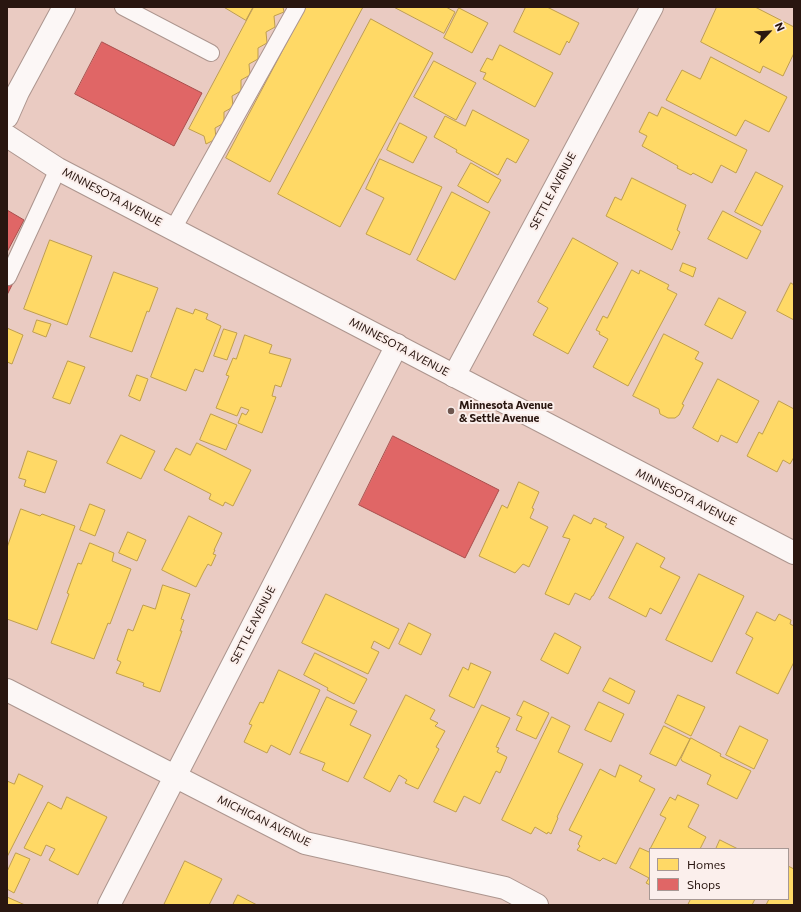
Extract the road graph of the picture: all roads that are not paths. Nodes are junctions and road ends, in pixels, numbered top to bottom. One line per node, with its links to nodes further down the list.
1 (64, 7): 6 (street)
2 (123, 7): 5 (lane)
3 (297, 7): 9 (lane)
4 (652, 7): 12 (street, SETTLE AVENUE)
5 (211, 53)
6 (7, 117)
7 (7, 136): 8 (street, MINNESOTA AVENUE)
8 (58, 169): 9 (street, MINNESOTA AVENUE); 10 (lane)
9 (173, 229): 11 (street, MINNESOTA AVENUE)
10 (8, 278)
11 (397, 345): 12 (street, MINNESOTA AVENUE); 15 (street, SETTLE AVENUE)
12 (454, 376): 13 (street, MINNESOTA AVENUE)
13 (794, 553)
14 (7, 690): 15 (street, MICHIGAN AVENUE)
15 (175, 777): 16 (street, SETTLE AVENUE); 17 (street, MICHIGAN AVENUE)
16 (109, 905)
17 (537, 905)

